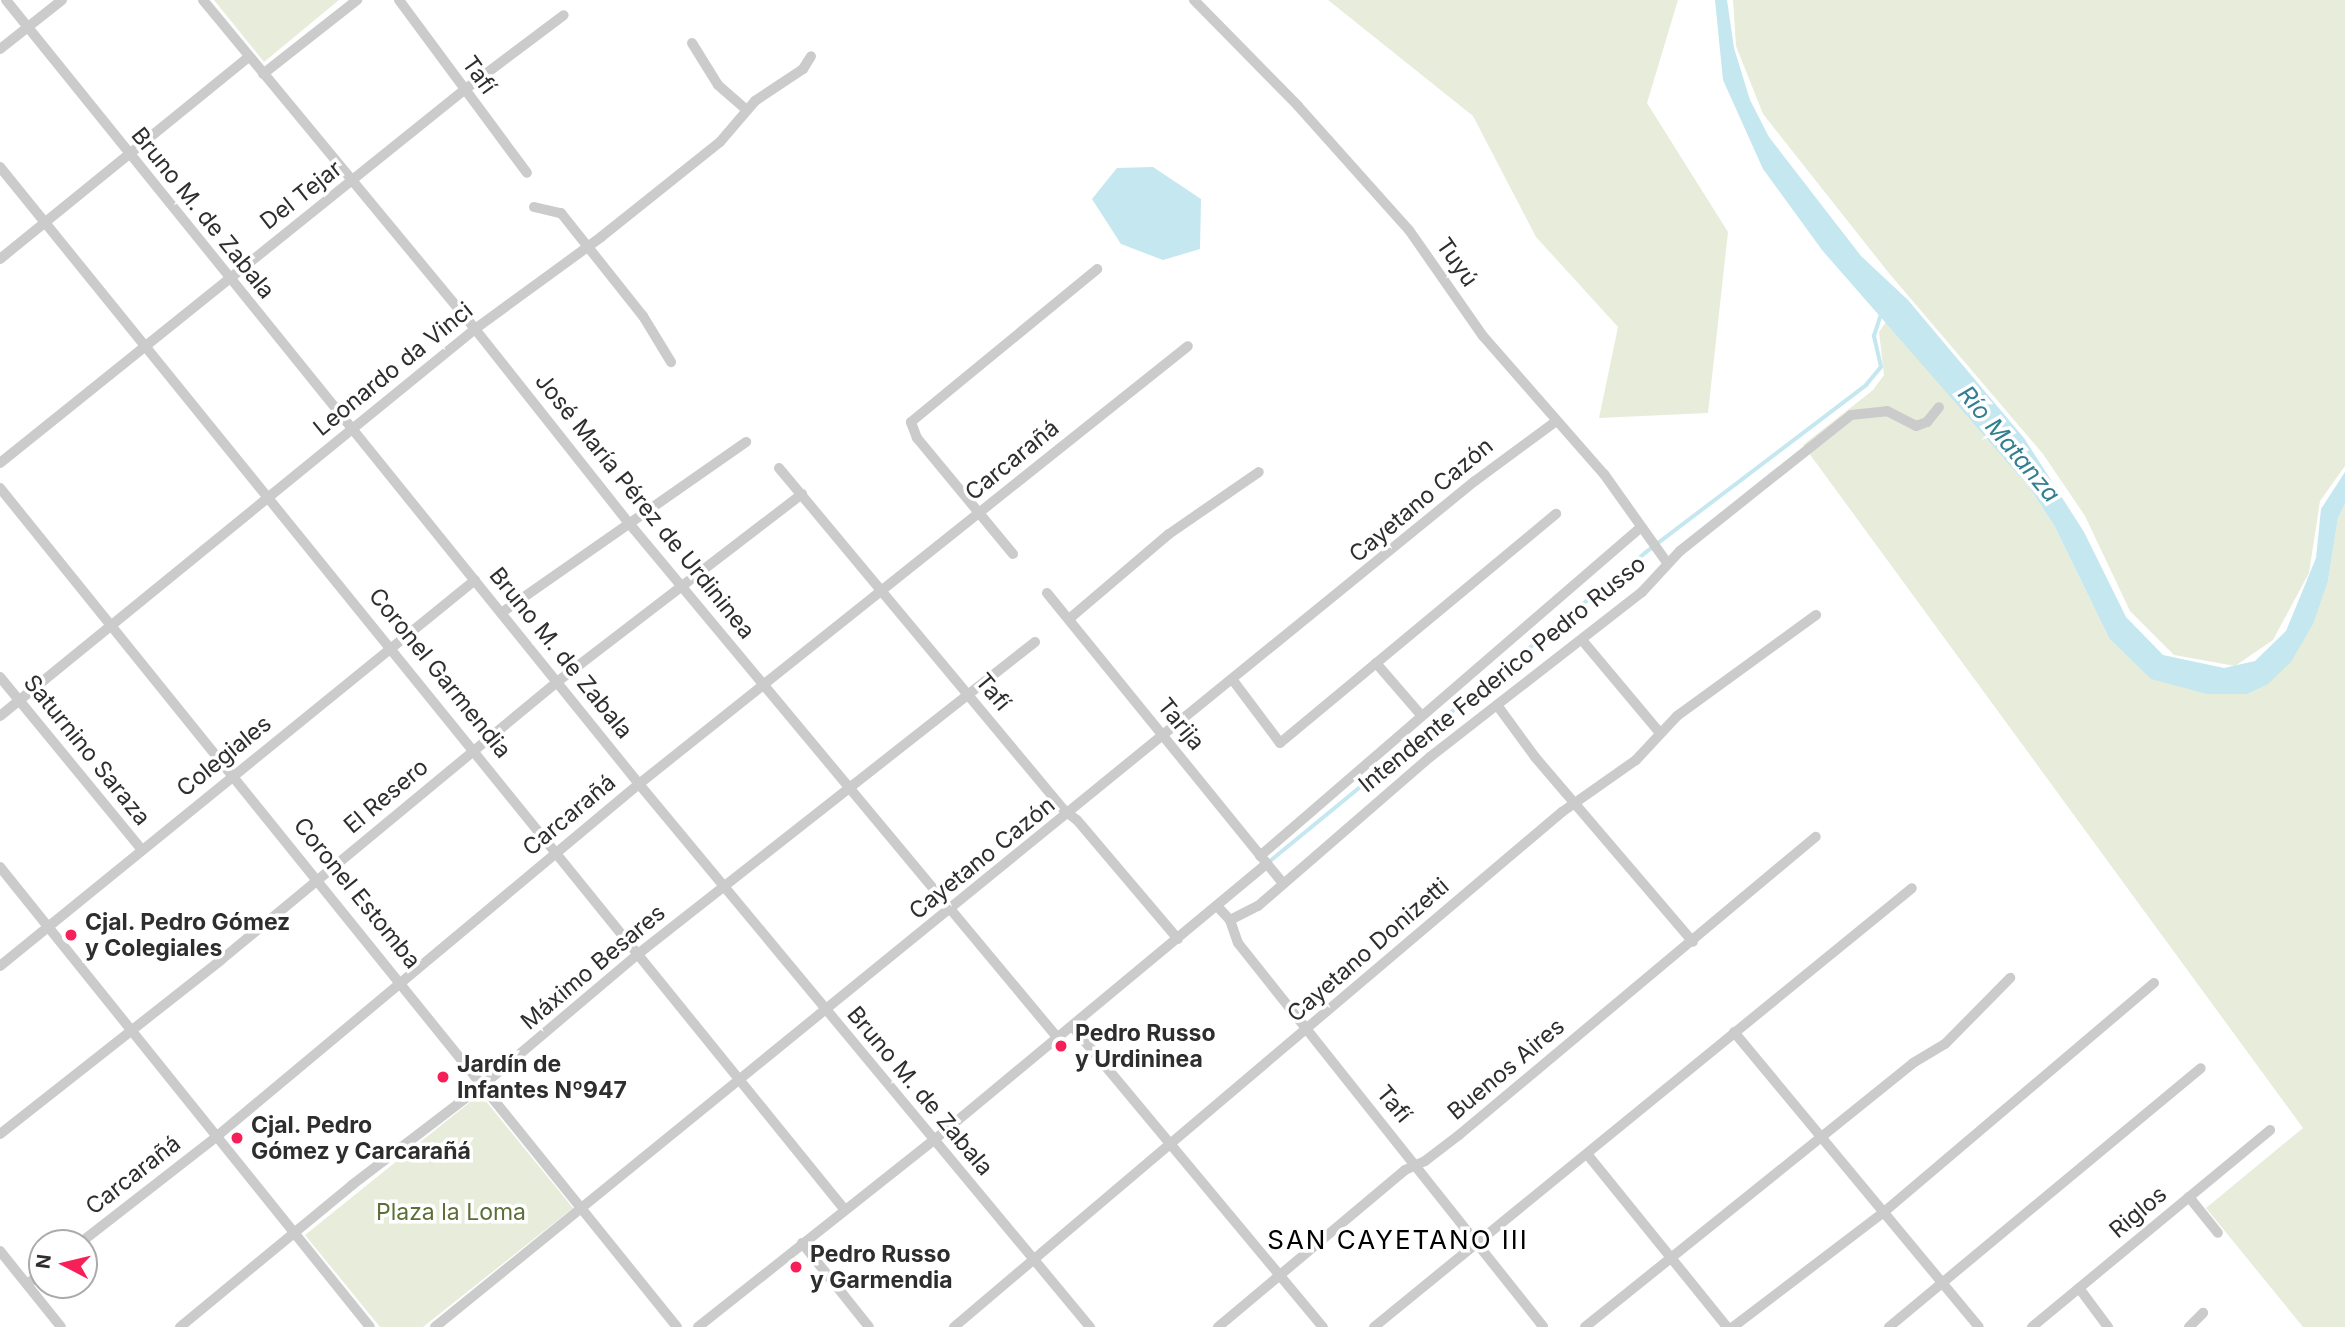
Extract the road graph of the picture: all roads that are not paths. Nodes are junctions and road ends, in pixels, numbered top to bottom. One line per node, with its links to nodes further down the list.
1 (6, 0): 8 (street, Bruno M. de Zabala)
2 (62, 0): 8 (street)
3 (203, 0): 12 (street, José María Pérez de Urdininea)
4 (357, 0): 13 (street)
5 (399, 0): 14 (street, Tafí)
6 (1194, 0): 31 (street, Tuyú)
7 (564, 15): 14 (street, Del Tejar)
8 (27, 28): 10 (street); 16 (street, Bruno M. de Zabala)
9 (692, 43): 15 (street)
10 (0, 50)
11 (811, 56): 15 (street, Leonardo da Vinci)
12 (249, 57): 13 (street, José María Pérez de Urdininea); 16 (street)
13 (264, 74): 19 (street, José María Pérez de Urdininea)
14 (463, 91): 18 (street, Tafí); 19 (street, Del Tejar)
15 (747, 110): 22 (street, Leonardo da Vinci)
16 (129, 156): 21 (street); 25 (street, Bruno M. de Zabala)
17 (0, 167): 21 (street, Coronel Garmendia)
18 (527, 173)
19 (351, 183): 25 (street, Del Tejar); 26 (street, José María Pérez de Urdininea)
20 (534, 207): 22 (street)
21 (44, 223): 23 (street); 27 (street, Coronel Garmendia)
22 (588, 247): 26 (street, Leonardo da Vinci); 29 (street)
23 (0, 259)
24 (1097, 269): 40 (street)
25 (231, 278): 27 (street, Del Tejar); 32 (street, Bruno M. de Zabala)
26 (475, 328): 32 (street, Leonardo da Vinci); 42 (street, José María Pérez de Urdininea)
27 (145, 346): 34 (street, Del Tejar); 39 (street, Coronel Garmendia)
28 (1188, 346): 40 (street, Carcarañá)
29 (671, 362)
30 (1939, 407): 45 (street, Intendente Federico Pedro Russo)
31 (1555, 422): 43 (street, Tuyú); 59 (street, Cayetano Cazón)
32 (352, 430): 39 (street, Leonardo da Vinci); 46 (street, Bruno M. de Zabala)
33 (746, 442): 42 (street)
34 (0, 463)
35 (779, 468): 38 (street, Tafí)
36 (1259, 472): 52 (street)
37 (0, 488): 53 (street, Coronel Estomba)
38 (802, 494): 47 (street, El Resero); 48 (street, Tafí)
39 (267, 498): 53 (street, Leonardo da Vinci); 56 (street, Coronel Garmendia)
40 (979, 513): 44 (street); 48 (street, Carcarañá)
41 (1556, 514): 57 (street)
42 (628, 522): 47 (street, José María Pérez de Urdininea); 50 (street)
43 (1640, 528): 45 (street, Tuyú); 65 (street)
44 (1013, 554)
45 (1668, 564): 54 (street, Intendente Federico Pedro Russo)
46 (475, 580): 50 (street, Bruno M. de Zabala); 56 (street, Colegiales)
47 (684, 586): 60 (street, El Resero); 61 (street, José María Pérez de Urdininea)
48 (883, 591): 61 (street, Carcarañá); 62 (street, Tafí)
49 (1047, 593): 52 (street, Tarija)
50 (501, 613): 60 (street, Bruno M. de Zabala)
51 (1816, 615): 67 (street, Cayetano Donizetti)
52 (1069, 619): 68 (street, Tarija)
53 (110, 623): 63 (street, Leonardo da Vinci); 70 (street, Coronel Estomba)
54 (1582, 640): 64 (street, Intendente Federico Pedro Russo); 67 (street)
55 (1035, 642): 62 (street, Máximo Besares)
56 (393, 647): 69 (street, Coronel Garmendia); 70 (street, Colegiales)
57 (1377, 663): 59 (street); 65 (street)
58 (0, 677): 63 (street, Saturnino Saraza)
59 (1232, 679): 68 (street, Cayetano Cazón)
60 (557, 682): 69 (street, El Resero); 71 (street, Bruno M. de Zabala)
61 (764, 686): 71 (street, Carcarañá); 72 (street, José María Pérez de Urdininea)
62 (969, 695): 72 (street, Máximo Besares); 74 (street, Tafí)
63 (19, 701): 66 (street, Leonardo da Vinci); 76 (street, Saturnino Saraza)
64 (1497, 705): 73 (street); 81 (street, Intendente Federico Pedro Russo)
65 (1421, 715): 78 (street)
66 (0, 716)
67 (1660, 733): 73 (street, Cayetano Donizetti)
68 (1164, 737): 74 (street, Cayetano Cazón); 78 (street, Tarija)
69 (475, 749): 77 (street, Coronel Garmendia); 80 (street, El Resero)
70 (235, 775): 76 (street, Colegiales); 80 (street, Coronel Estomba)
71 (639, 784): 77 (street, Carcarañá); 82 (street, Bruno M. de Zabala)
72 (848, 789): 82 (street, Máximo Besares); 85 (street, José María Pérez de Urdininea)
73 (1575, 803): 89 (street); 98 (street, Cayetano Donizetti)
74 (1069, 814): 85 (street, Cayetano Cazón); 88 (street, Tafí)
75 (1816, 837): 89 (street, Buenos Aires)
76 (142, 850): 87 (street, Colegiales)
77 (557, 852): 90 (street, Coronel Garmendia); 93 (street, Carcarañá)
78 (1264, 860): 81 (street, Tarija); 84 (street)
79 (0, 867): 87 (street)
80 (318, 879): 93 (street, Coronel Estomba); 97 (street, El Resero)
81 (1283, 883): 86 (street, Intendente Federico Pedro Russo)
82 (725, 887): 90 (street, Máximo Besares); 95 (street, Bruno M. de Zabala)
83 (1912, 888): 99 (street)
84 (1217, 906): 86 (street, Tafí); 88 (street)
85 (950, 911): 95 (street, Cayetano Cazón); 100 (street, José María Pérez de Urdininea)
86 (1230, 920): 98 (street, Tafí)
87 (47, 926): 91 (street, Colegiales); 97 (street)
88 (1178, 939): 96 (street)
89 (1693, 942): 111 (street, Buenos Aires)
90 (638, 954): 102 (street, Coronel Garmendia); 103 (street, Máximo Besares)
91 (0, 966)
92 (2010, 978): 106 (street)
93 (401, 982): 103 (street, Coronel Estomba); 107 (street, Carcarañá)
94 (2154, 983): 115 (street)
95 (827, 1012): 102 (street, Cayetano Cazón); 108 (street, Bruno M. de Zabala)
96 (1072, 1026): 100 (street); 109 (street)
97 (130, 1031): 105 (street, El Resero); 107 (street)
98 (1307, 1031): 109 (street, Cayetano Donizetti); 111 (street, Tafí)
99 (1734, 1032): 106 (street); 110 (street)
100 (1056, 1037): 108 (street)
101 (2201, 1068): 127 (street)
102 (741, 1082): 113 (street, Cayetano Cazón); 114 (street, Coronel Garmendia)
103 (483, 1086): 113 (street, Coronel Estomba); 117 (street, Máximo Besares)
104 (2270, 1130): 112 (street, Riglos)
105 (0, 1134)
106 (1821, 1136): 115 (street); 123 (street)
107 (216, 1137): 116 (street, Carcarañá); 117 (street)
108 (934, 1140): 114 (street); 122 (street, Bruno M. de Zabala)
109 (1173, 1142): 122 (street, Cayetano Donizetti); 126 (street)
110 (1587, 1154): 120 (street); 123 (street)
111 (1418, 1165): 120 (street, Tafí); 126 (street, Buenos Aires)
112 (2189, 1197): 118 (street); 129 (street, Riglos)
113 (585, 1209): 134 (street, Cayetano Cazón); 135 (street, Coronel Estomba)
114 (844, 1209): 119 (street)
115 (1884, 1213): 127 (street); 146 (street)
116 (98, 1229)
117 (293, 1232): 132 (street, Máximo Besares); 133 (street)
118 (2218, 1233)
119 (802, 1243): 136 (street); 137 (street)
120 (1480, 1243): 142 (street); 143 (street, Tafí)
121 (0, 1251): 124 (street)
122 (1033, 1258): 138 (street, Cayetano Donizetti); 139 (street, Bruno M. de Zabala)
123 (1668, 1259): 144 (street); 145 (street)
124 (10, 1263): 125 (street); 128 (street)
125 (0, 1271)
126 (1282, 1274): 140 (street, Buenos Aires); 141 (street)
127 (1942, 1283): 147 (street); 148 (street)
128 (27, 1284): 131 (street)
129 (2079, 1288): 149 (street, Riglos); 150 (street)
130 (2203, 1313): 151 (street)
131 (61, 1327)
132 (180, 1327)
133 (370, 1327)
134 (435, 1327)
135 (677, 1327)
136 (698, 1327)
137 (869, 1327)
138 (954, 1327)
139 (1090, 1327)
140 (1218, 1327)
141 (1323, 1327)
142 (1374, 1327)
143 (1542, 1327)
144 (1585, 1327)
145 (1727, 1327)
146 (1733, 1327)
147 (1889, 1327)
148 (1979, 1327)
149 (2032, 1327)
150 (2108, 1327)
151 (2189, 1327)

